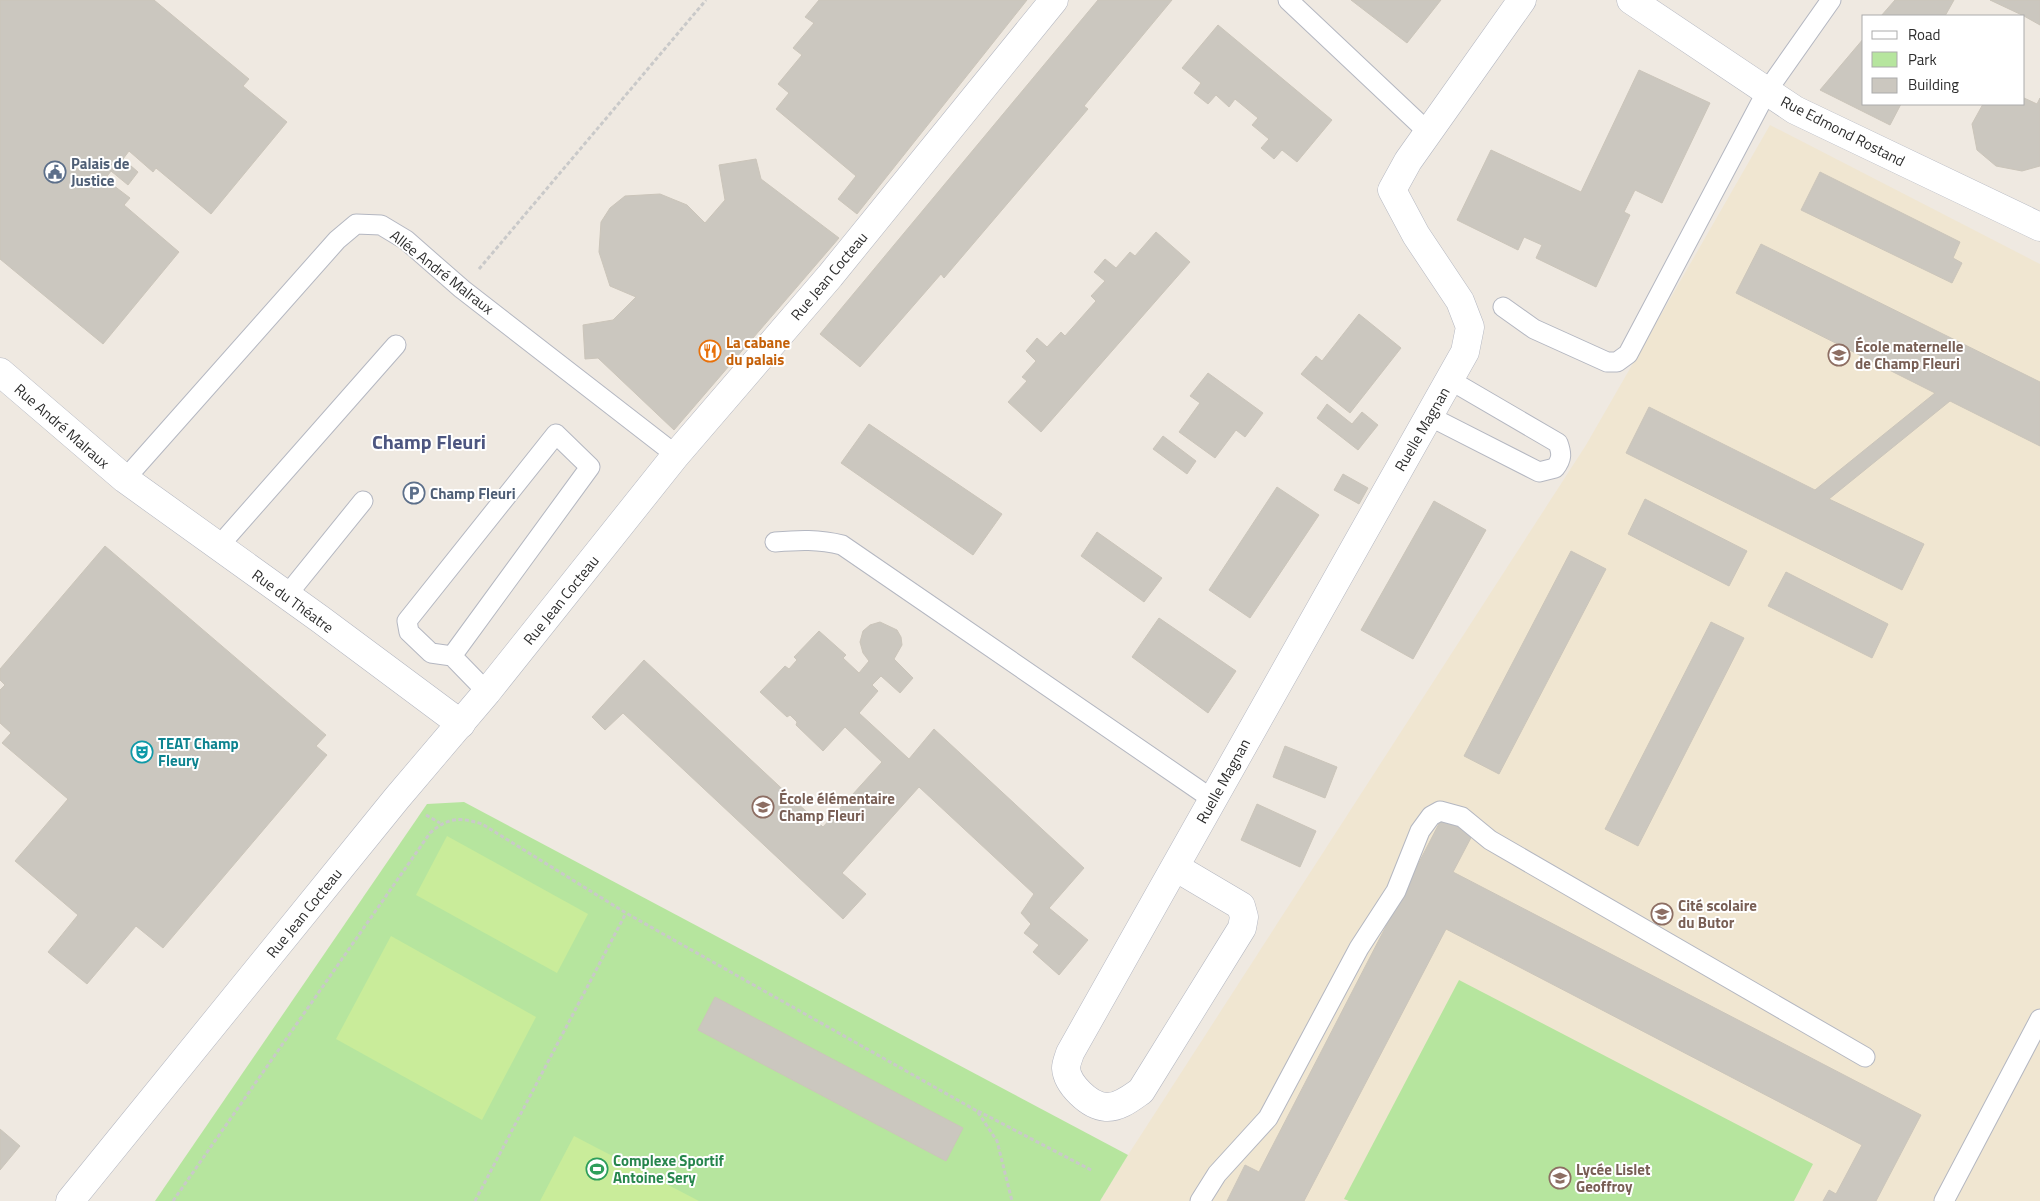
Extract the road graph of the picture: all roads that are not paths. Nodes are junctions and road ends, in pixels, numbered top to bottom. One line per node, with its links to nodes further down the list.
1 (1054, 0): 14 (street, Rue Jean Cocteau)
2 (1288, 0): 7 (lane)
3 (1522, 0): 7 (street, Ruelle Magnan)
4 (1631, 0): 6 (street, Rue Edmond Rostand)
5 (1831, 0): 6 (lane)
6 (1767, 90): 8 (street, Rue Edmond Rostand); 9 (lane)
7 (1428, 132): 12 (street, Ruelle Magnan)
8 (2040, 227)
9 (1503, 307)
10 (396, 345): 18 (lane)
11 (0, 372): 15 (street, Rue André Malraux)
12 (1450, 380): 13 (street, Ruelle Magnan); 13 (lane)
13 (1429, 416): 23 (street, Ruelle Magnan)
14 (676, 456): 15 (lane, Allée André Malraux); 21 (street, Rue Jean Cocteau)
15 (125, 479): 18 (street, Rue du Théatre)
16 (363, 501): 19 (lane)
17 (775, 542): 23 (lane)
18 (218, 547): 19 (street, Rue du Théatre)
19 (287, 595): 22 (street, Rue du Théatre)
20 (452, 656): 20 (lane); 21 (lane)
21 (487, 692): 22 (street, Rue Jean Cocteau)
22 (460, 724): 27 (street, Rue Jean Cocteau)
23 (1212, 799): 24 (street, Ruelle Magnan)
24 (1175, 866): 24 (street, Ruelle Magnan)
25 (2040, 1019): 29 (lane)
26 (1865, 1057): 28 (lane)
27 (70, 1201)
28 (1200, 1201)
29 (1944, 1201)

